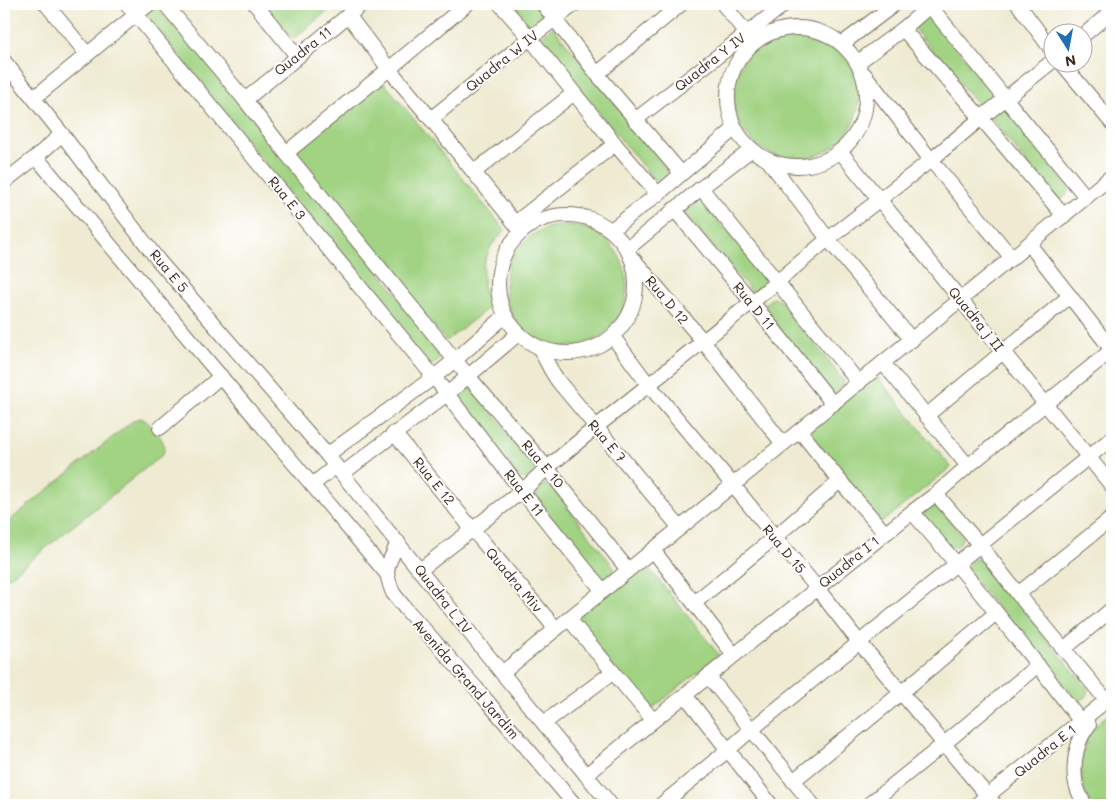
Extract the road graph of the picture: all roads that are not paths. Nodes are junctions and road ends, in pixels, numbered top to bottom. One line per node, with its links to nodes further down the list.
1 (46, 4): 27 (street)
2 (149, 4): 17 (street)
3 (165, 4): 38 (street, Rua E 10)
4 (255, 4): 28 (street)
5 (362, 4): 18 (street, Quadra 11)
6 (467, 4): 32 (street)
7 (500, 4): 23 (street)
8 (542, 4): 20 (street)
9 (574, 4): 20 (street, Quadra W IV)
10 (680, 4): 34 (street)
11 (723, 4): 24 (street)
12 (785, 4): 24 (street, Quadra Y IV)
13 (1018, 4): 25 (street)
14 (1098, 4): 19 (street)
15 (931, 5): 22 (street); 37 (street)
16 (888, 6): 26 (street)
17 (132, 9): 27 (street); 83 (street, Rua E 3)
18 (348, 15): 28 (street, Quadra 11); 32 (street)
19 (1110, 16): 21 (street)
20 (555, 20): 23 (street, Quadra W IV); 34 (street)
21 (1094, 28)
22 (903, 29): 30 (street); 39 (street)
23 (530, 38): 35 (street); 40 (street, Quadra W IV)
24 (750, 38): 26 (street); 41 (street, Quadra Y IV); 43 (street)
25 (1044, 39)
26 (842, 44): 30 (street)
27 (87, 54): 36 (street)
28 (297, 56): 38 (street, Quadra 11)
29 (4, 61): 36 (street, Rua E 5)
30 (859, 67): 47 (street); 51 (street)
31 (1044, 68): 37 (street)
32 (389, 70): 40 (street); 48 (street)
33 (1069, 72): 42 (street)
34 (597, 74): 41 (street)
35 (574, 93): 45 (street); 52 (street)
36 (34, 98): 44 (street, Rua E 5)
37 (1006, 99): 39 (street); 58 (street)
38 (245, 100): 48 (street, Rua E 10)
39 (981, 118): 51 (street); 61 (street)
40 (431, 119): 52 (street)
41 (636, 120): 53 (street)
42 (1112, 123)
43 (734, 129): 46 (street); 53 (street)
44 (62, 134): 49 (street); 98 (street, Rua E 5)
45 (615, 144): 57 (street); 62 (street)
46 (752, 150): 50 (street); 56 (street)
47 (840, 151): 50 (street); 59 (street, Quadra j II)
48 (286, 153): 80 (street, Rua E 10)
49 (36, 157): 55 (street); 82 (street, Avenida Grand Jardim)
50 (768, 160): 64 (street)
51 (932, 160): 59 (street); 67 (street)
52 (474, 172): 62 (street)
53 (681, 173): 57 (street)
54 (1112, 176): 58 (street)
55 (4, 182)
56 (701, 188): 60 (street); 68 (street)
57 (658, 194): 63 (street)
58 (1086, 197): 61 (street)
59 (879, 199): 64 (street); 70 (street, Quadra j II)
60 (674, 209): 66 (street); 71 (street, Rua D 11)
61 (1064, 216): 65 (street)
62 (518, 227): 63 (street); 72 (street)
63 (611, 230): 66 (street)
64 (828, 239): 68 (street); 75 (street)
65 (1029, 244): 67 (street); 69 (street)
66 (630, 253): 74 (street); 76 (street, Rua D 12)
67 (1012, 258): 70 (street)
68 (777, 282): 71 (street); 85 (street)
69 (1070, 296): 78 (street); 79 (street)
70 (961, 300): 75 (street); 79 (street, Quadra j II)
71 (752, 302): 76 (street); 88 (street, Rua D 11)
72 (505, 316): 73 (street); 80 (street)
73 (518, 334): 77 (street); 84 (street)
74 (613, 337): 77 (street); 86 (street, Rua D 15)
75 (912, 340): 81 (street)
76 (702, 341): 86 (street); 96 (street, Rua D 12)
77 (540, 349): 91 (street, Rua E 7)
78 (1112, 350): 89 (street, Quadra I 1)
79 (1003, 351): 89 (street, Quadra j II); 90 (street)
80 (455, 360): 83 (street); 84 (street, Rua E 10)
81 (883, 363): 85 (street); 90 (street)
82 (221, 376): 92 (street); 102 (street, Avenida Grand Jardim)
83 (434, 376): 87 (street, Rua E 3); 98 (street)
84 (468, 376): 87 (street); 100 (street, Rua E 10)
85 (859, 383): 88 (street)
86 (648, 384): 91 (street); 103 (street, Rua D 15)
87 (447, 394): 94 (street); 105 (street, Rua E 11)
88 (833, 404): 93 (street)
89 (1046, 404): 97 (street, Quadra j II); 99 (street, Quadra I 1)
90 (926, 416): 99 (street)
91 (596, 427): 100 (street); 109 (street, Rua E 7)
92 (160, 428)
93 (800, 431): 96 (street); 101 (street)
94 (394, 433): 98 (street); 110 (street, Rua E 12)
95 (1112, 438): 97 (street)
96 (784, 444): 103 (street)
97 (1089, 457): 104 (street, Quadra j II); 114 (street)
98 (335, 465): 102 (street); 113 (street, Quadra L IV)
99 (968, 466): 106 (street, Quadra I 1)
100 (547, 468): 105 (street); 118 (street, Rua E 10)
101 (840, 480): 111 (street); 112 (street)
102 (312, 485): 119 (street, Avenida Grand Jardim)
103 (733, 485): 109 (street); 112 (street, Rua D 15)
104 (1112, 486)
105 (522, 491): 110 (street); 121 (street, Rua E 11)
106 (936, 494): 107 (street, Quadra I 1); 114 (street)
107 (912, 512): 111 (street, Quadra I 1); 116 (street)
108 (1112, 518): 122 (street)
109 (680, 528): 115 (street)
110 (473, 530): 117 (street); 127 (street, Quadra Miv)
111 (885, 533): 120 (street, Quadra I 1)
112 (774, 537): 120 (street, Rua D 15); 123 (street)
113 (398, 542): 117 (street, Quadra L IV); 119 (street)
114 (980, 545): 116 (street); 122 (street)
115 (653, 550): 118 (street); 123 (street)
116 (956, 563): 125 (street); 128 (street)
117 (420, 570): 133 (street, Quadra L IV)
118 (628, 570): 121 (street)
119 (387, 574): 147 (street, Avenida Grand Jardim)
120 (817, 588): 128 (street, Rua D 15); 130 (street, Quadra I 1)
121 (603, 591): 126 (street)
122 (1018, 594): 129 (street)
123 (694, 604): 130 (street)
124 (1112, 608): 129 (street)
125 (996, 613): 131 (street); 135 (street)
126 (569, 619): 127 (street); 132 (street)
127 (556, 629): 133 (street)
128 (859, 642): 135 (street, Rua D 15); 141 (street)
129 (1064, 649): 137 (street)
130 (734, 655): 134 (street, Quadra I 1)
131 (1038, 665): 140 (street); 142 (street)
132 (613, 672): 138 (street); 139 (street)
133 (502, 673): 139 (street, Quadra L IV)
134 (708, 676): 136 (street, Quadra I 1); 141 (street)
135 (902, 693): 142 (street, Rua D 15); 145 (street)
136 (685, 695): 138 (street, Quadra I 1); 143 (street)
137 (1111, 702): 140 (street, Quadra E 1)
138 (653, 720): 144 (street, Quadra I 1)
139 (544, 723): 144 (street, Quadra L IV)
140 (1083, 726): 146 (street, Quadra E 1); 154 (street)
141 (752, 729): 143 (street); 145 (street)
142 (944, 744): 146 (street, Rua D 15); 152 (street)
143 (728, 750): 149 (street); 150 (street)
144 (586, 775): 148 (street, Quadra L IV)
145 (792, 781): 151 (street)
146 (992, 801): 153 (street, Quadra E 1)
147 (575, 805)
148 (611, 805)
149 (661, 805)
150 (769, 805)
151 (813, 805)
152 (868, 805)
153 (976, 805)
154 (1084, 805)

